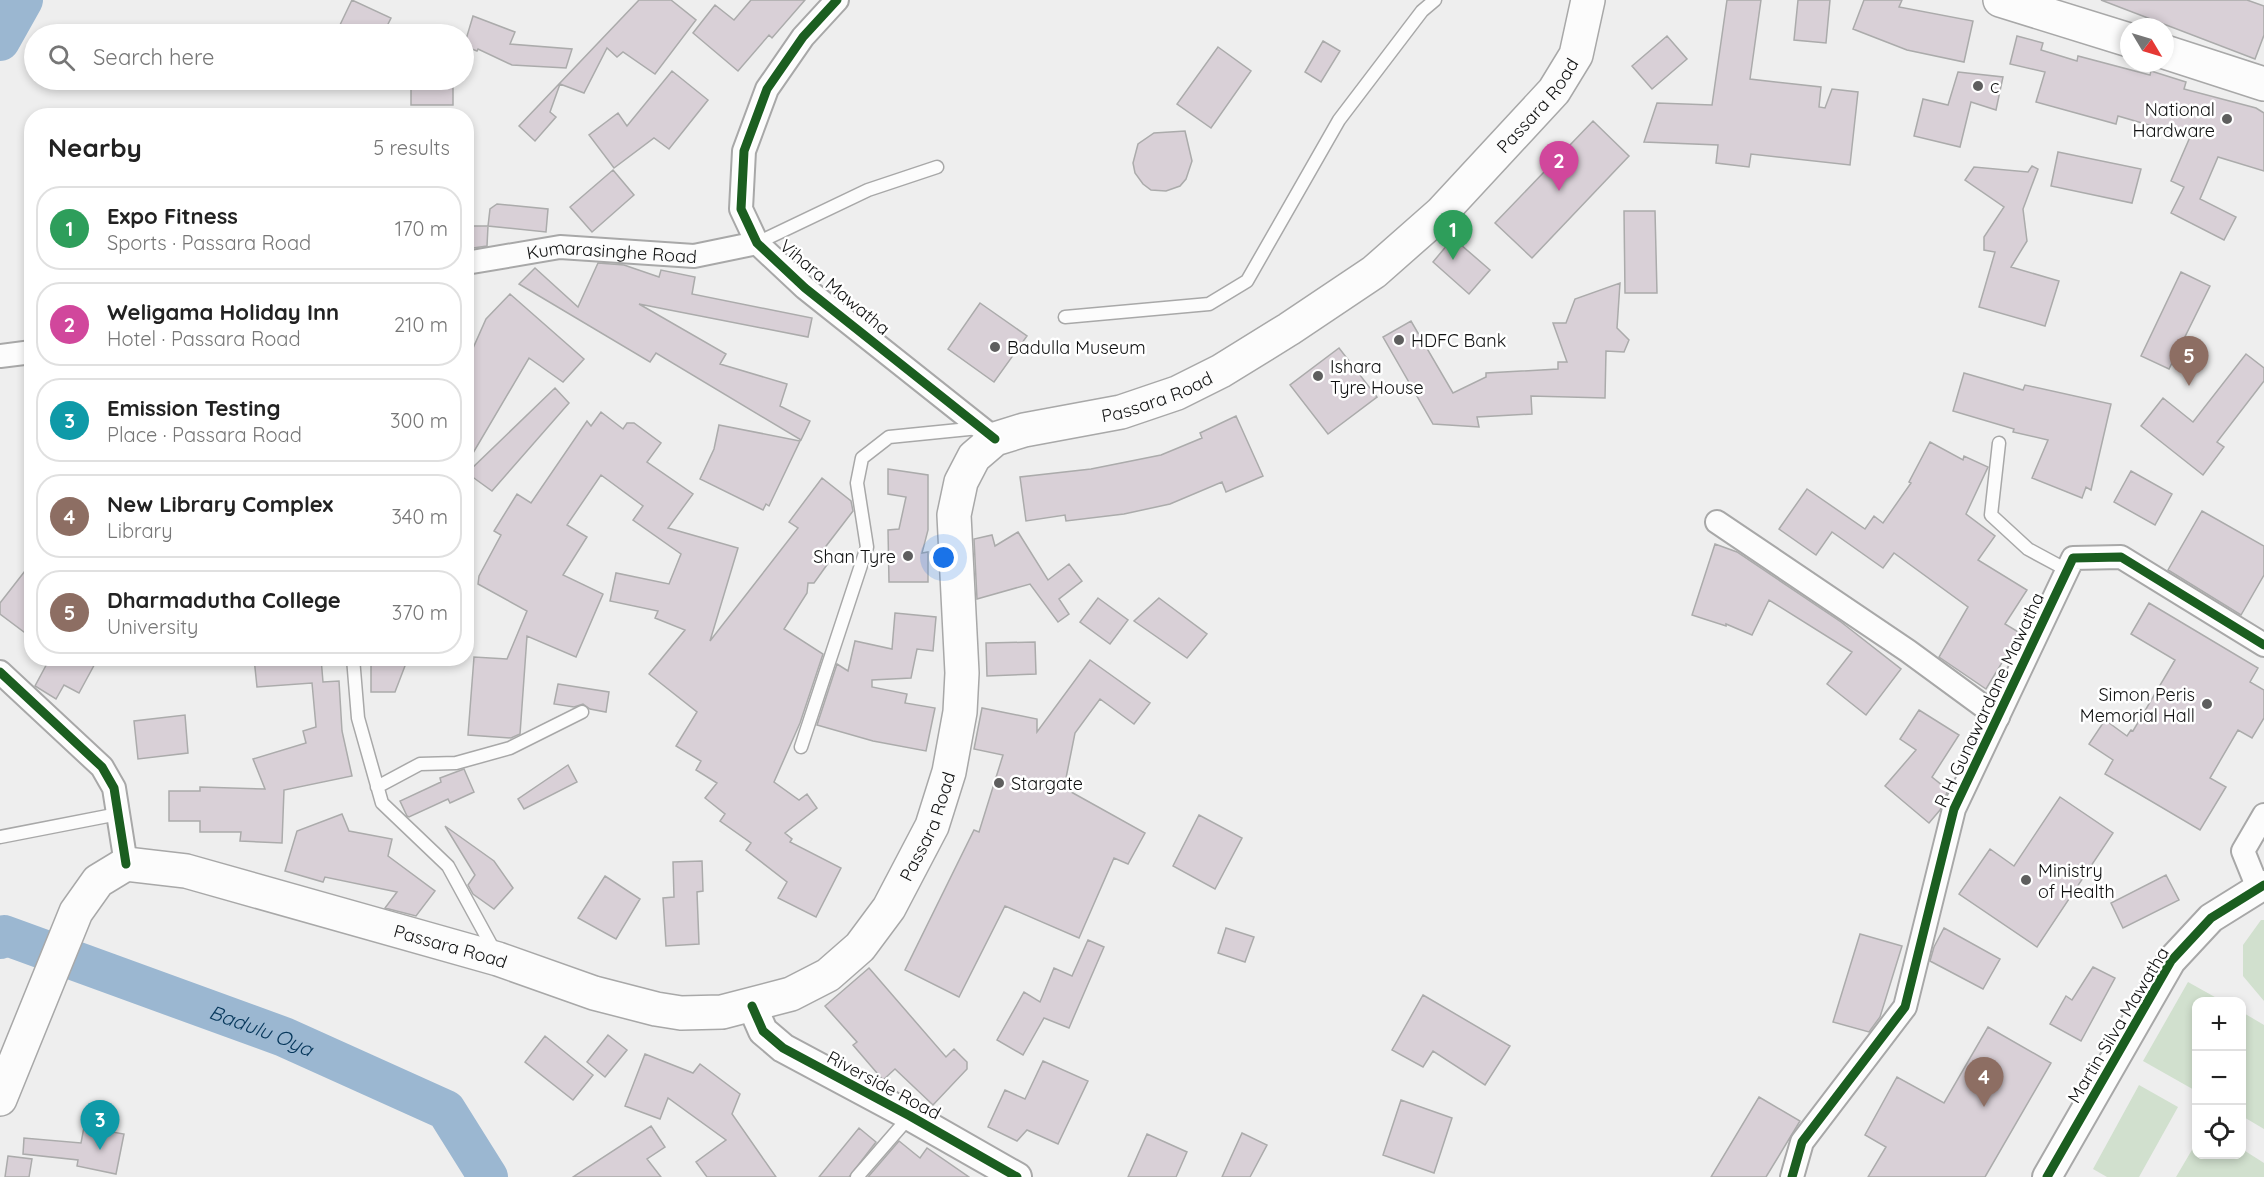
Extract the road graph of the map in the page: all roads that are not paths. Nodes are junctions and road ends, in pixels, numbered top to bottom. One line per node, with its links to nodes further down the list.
1 (837, 0): 10 (street, Vihara Mawatha)
2 (1435, 0): 12 (lane)
3 (1588, 0): 15 (highway, Passara Road)
4 (2000, 0): 5 (highway)
5 (2067, 9): 6 (highway)
6 (2120, 36)
7 (2174, 55): 8 (highway)
8 (2264, 84)
9 (937, 167): 10 (lane)
10 (757, 243): 11 (street, Kumarasinghe Road); 15 (street, Vihara Mawatha)
11 (474, 262)
12 (1065, 317)
13 (24, 353): 14 (street)
14 (0, 356)
15 (989, 433): 24 (lane); 32 (highway, Passara Road)
16 (1999, 443): 18 (lane)
17 (1717, 522): 23 (street)
18 (2067, 570): 19 (street); 23 (street, R H Gunawardane Mawatha)
19 (2264, 645)
20 (354, 666): 25 (lane)
21 (0, 672): 26 (street)
22 (582, 712): 25 (lane)
23 (1998, 717): 37 (street, R H Gunawardane Mawatha)
24 (801, 747)
25 (377, 787): 31 (lane)
26 (118, 814): 28 (lane); 29 (street)
27 (2264, 815): 30 (street)
28 (0, 837)
29 (126, 864): 31 (highway, Passara Road); 33 (highway)
30 (2261, 886): 38 (street, Martin Silva Mawatha)
31 (498, 959): 32 (highway, Passara Road)
32 (752, 1006): 34 (street, Riverside Road)
33 (0, 1099)
34 (910, 1116): 35 (lane); 36 (street, Riverside Road)
35 (857, 1177)
36 (1017, 1177)
37 (1792, 1177)
38 (2048, 1177)

